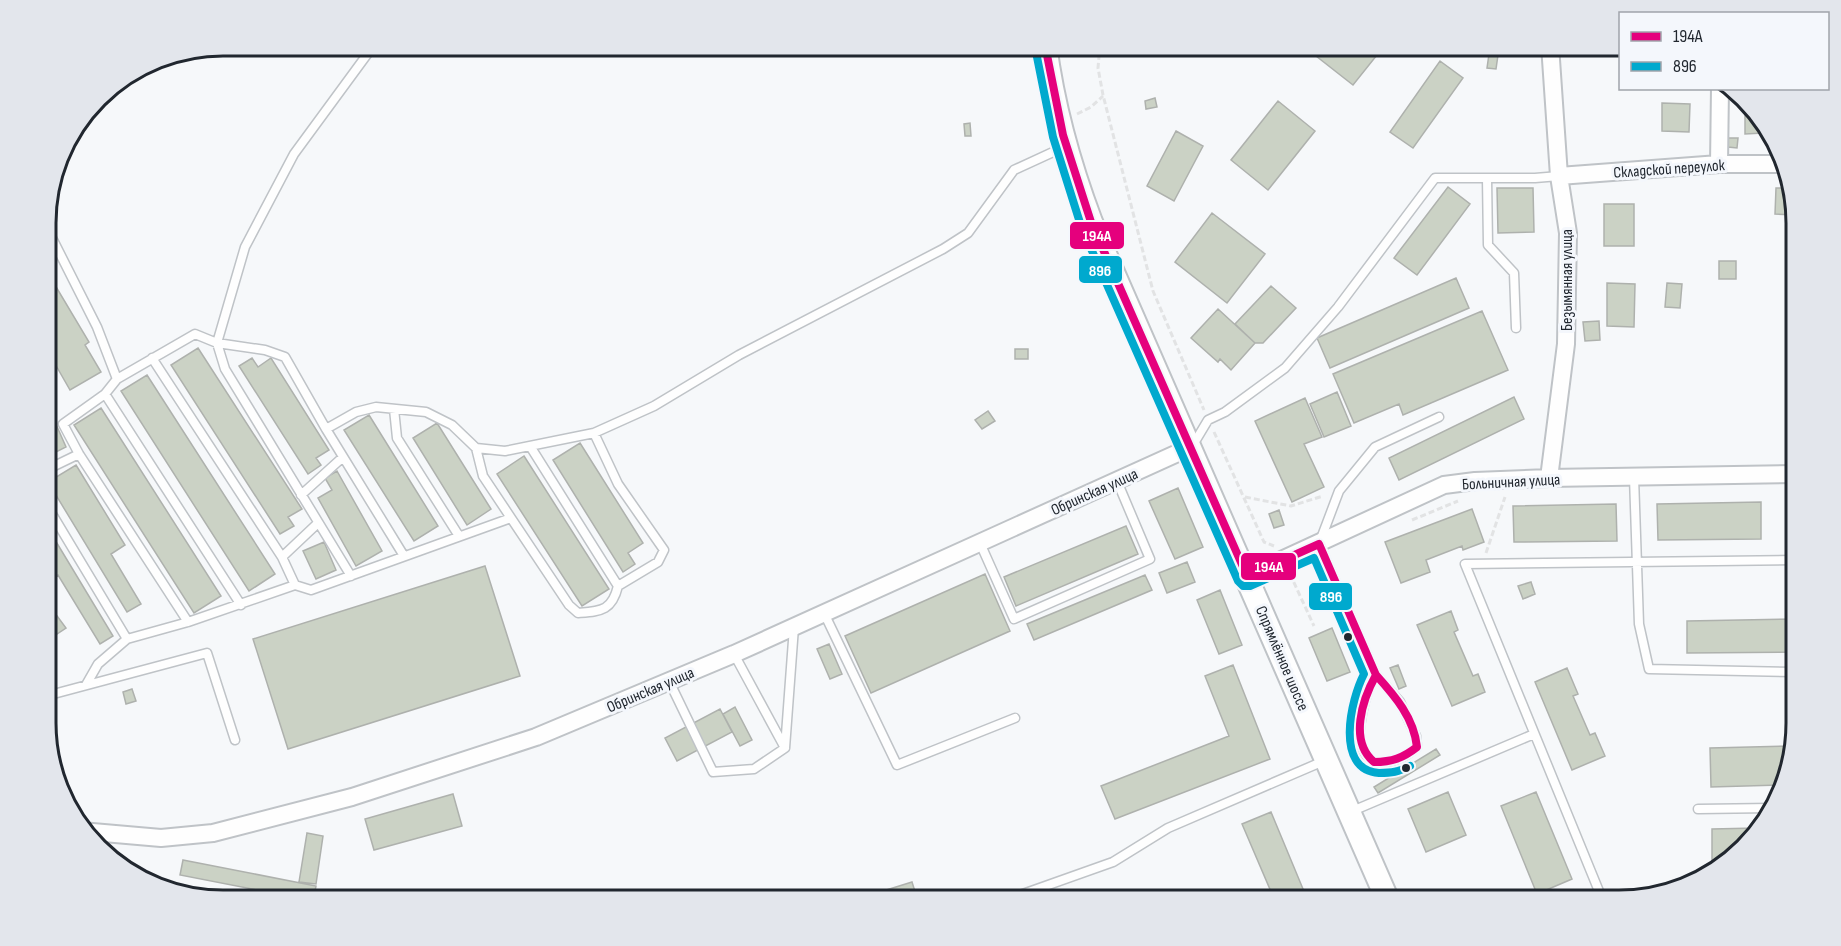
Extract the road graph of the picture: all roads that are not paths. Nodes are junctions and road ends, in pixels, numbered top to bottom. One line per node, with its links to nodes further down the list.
1 (366, 56): 12 (lane)
2 (1047, 56): 5 (main road, Спрямлённое шоссе)
3 (1551, 56): 8 (street, Безымянная улица)
4 (1720, 90): 6 (street)
5 (1066, 146): 19 (lane); 21 (main road, Спрямлённое шоссе)
6 (1719, 164): 7 (street, Складской переулок); 8 (street, Складской переулок)
7 (1775, 164)
8 (1559, 176): 9 (lane); 28 (street, Безымянная улица)
9 (1487, 178): 11 (lane); 21 (lane)
10 (56, 246): 14 (lane)
11 (1516, 328)
12 (217, 343): 13 (lane); 18 (lane); 30 (lane)
13 (152, 358): 14 (lane); 38 (lane)
14 (117, 379): 15 (lane)
15 (105, 394): 23 (lane); 45 (lane)
16 (394, 409): 18 (lane); 22 (lane); 34 (lane)
17 (1439, 417): 36 (lane)
18 (326, 429): 24 (lane)
19 (594, 433): 20 (lane); 44 (lane)
20 (530, 446): 22 (lane); 44 (lane)
21 (1191, 447): 29 (street, Обринская улица); 42 (main road, Спрямлённое шоссе)
22 (476, 448): 31 (lane)
23 (79, 454): 25 (lane); 47 (lane)
24 (343, 457): 30 (lane); 37 (lane)
25 (56, 465)
26 (1786, 474): 27 (street, Больничная улица)
27 (1634, 477): 28 (street, Больничная улица); 40 (lane)
28 (1549, 478): 36 (street, Больничная улица)
29 (1117, 481): 35 (street, Обринская улица); 35 (lane)
30 (302, 495): 33 (lane)
31 (511, 518): 34 (lane); 44 (lane)
32 (56, 521): 49 (lane)
33 (318, 523): 38 (lane); 41 (lane)
34 (459, 536): 37 (lane)
35 (980, 543): 46 (street, Обринская улица)
36 (1322, 551): 42 (street, Больничная улица); 52 (lane)
37 (404, 556): 41 (lane)
38 (282, 557): 43 (lane)
39 (1786, 560): 40 (lane)
40 (1637, 563): 51 (lane); 57 (lane)
41 (351, 576): 43 (lane)
42 (1247, 576): 60 (main road, Спрямлённое шоссе)
43 (295, 585): 45 (lane)
44 (618, 586)
45 (241, 605): 47 (lane)
46 (824, 613): 48 (street, Обринская улица); 56 (lane)
47 (188, 622): 49 (lane)
48 (794, 627): 50 (street, Обринская улица); 59 (lane)
49 (127, 639): 54 (lane)
50 (734, 654): 53 (street, Обринская улица); 59 (lane)
51 (1786, 672)
52 (1376, 675): 52 (lane)
53 (669, 681): 59 (lane); 64 (street, Обринская улица)
54 (86, 685): 55 (lane); 58 (lane)
55 (56, 693)
56 (1015, 718)
57 (1534, 734): 63 (lane); 67 (lane)
58 (235, 740)
59 (785, 748)
60 (1327, 760): 63 (main road, Спрямлённое шоссе); 65 (lane)
61 (1762, 808): 62 (lane)
62 (1698, 809)
63 (1349, 812): 66 (main road, Спрямлённое шоссе)
64 (96, 832)
65 (1034, 890)
66 (1383, 890)
67 (1598, 890)

